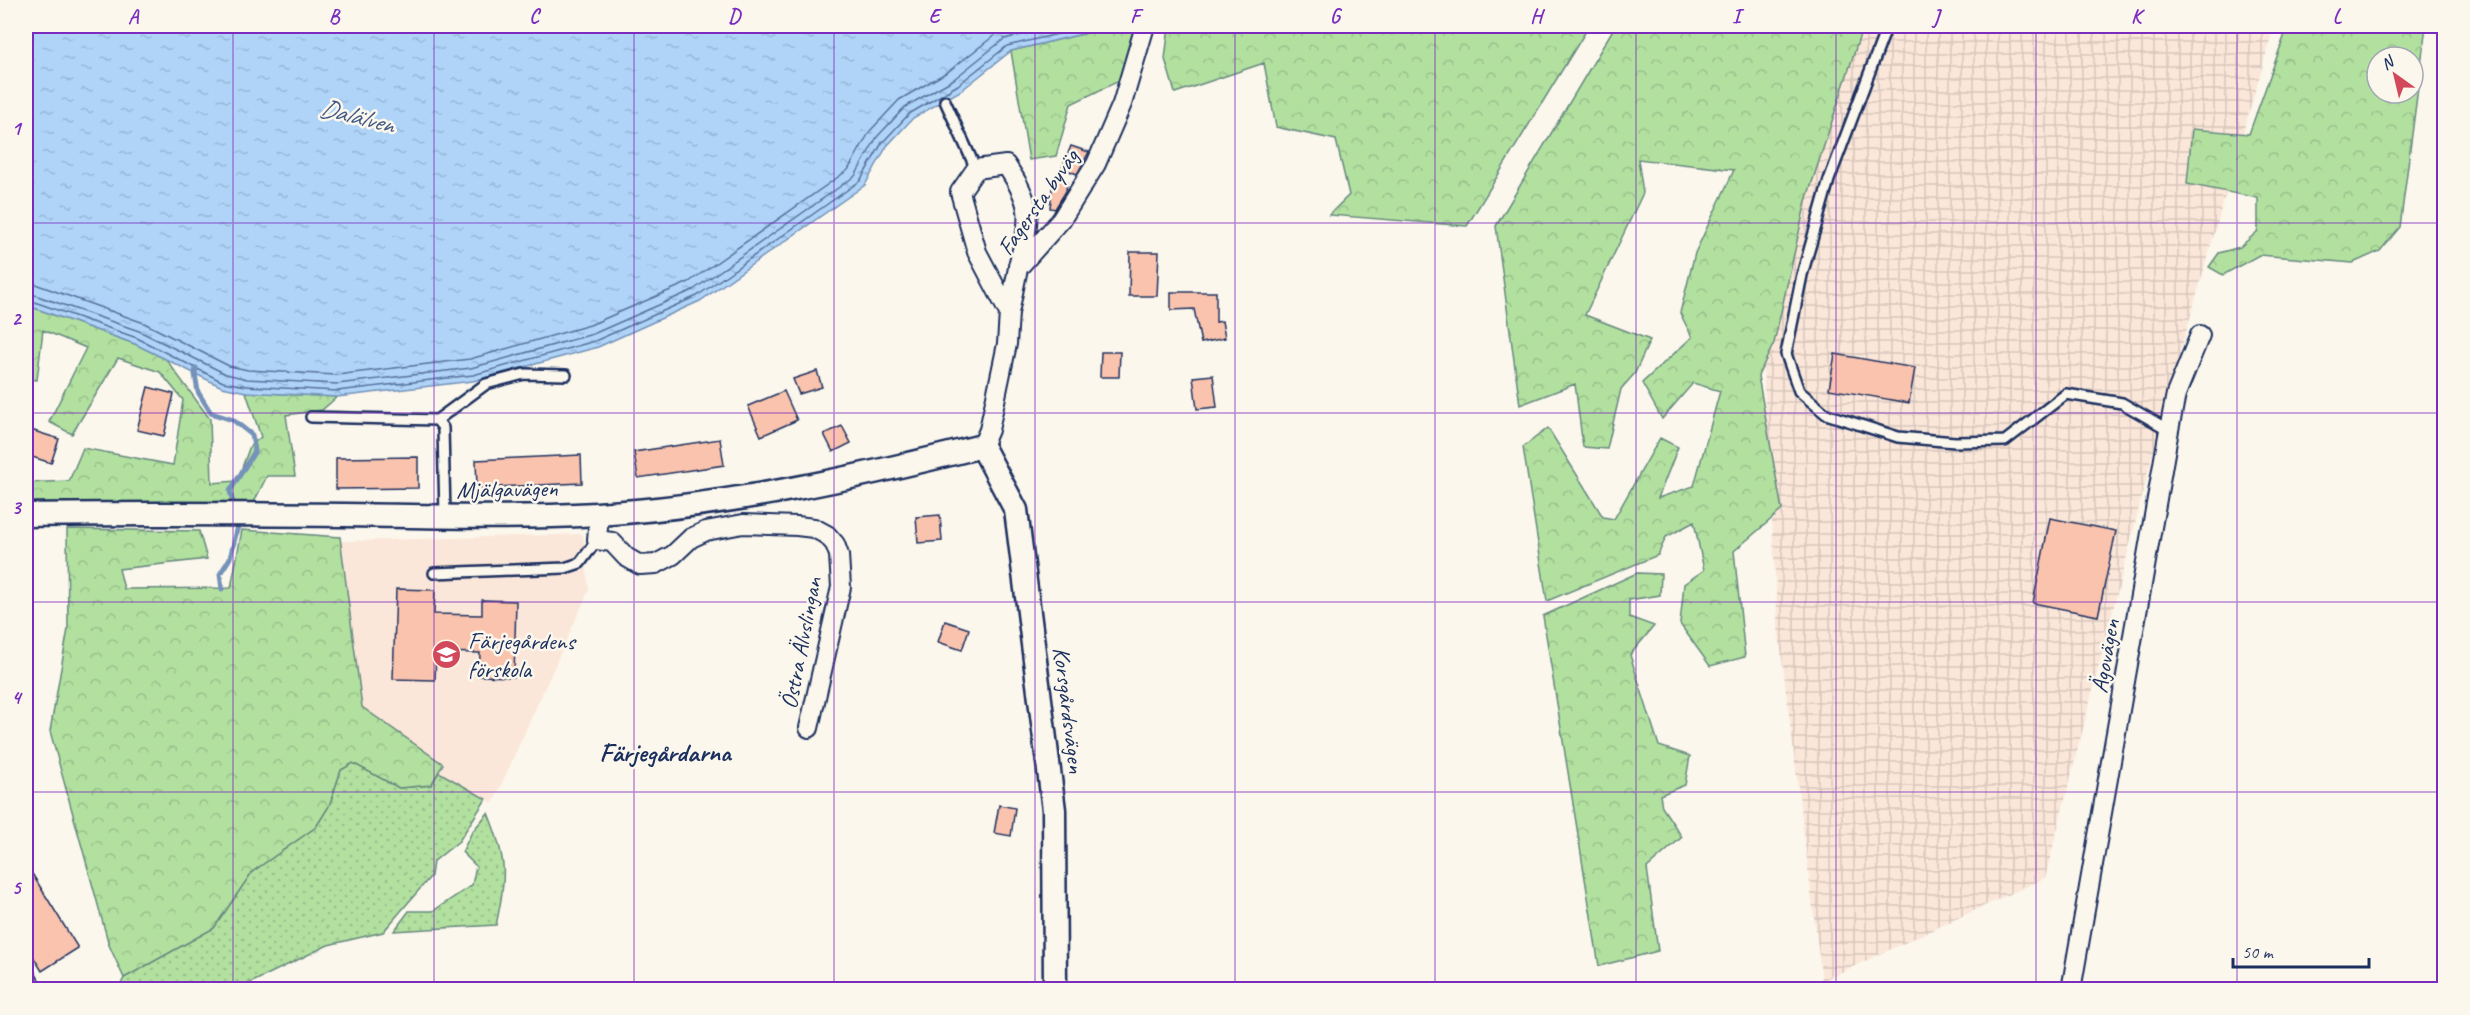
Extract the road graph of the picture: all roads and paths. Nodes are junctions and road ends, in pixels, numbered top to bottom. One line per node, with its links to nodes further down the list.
1 (1145, 26): 5 (street, Fagersta byväg)
2 (1887, 26): 11 (lane)
3 (945, 101): 4 (lane)
4 (976, 170): 5 (street); 6 (street)
5 (1018, 268): 6 (street, Fagersta byväg)
6 (1009, 313): 12 (street, Fagersta byväg)
7 (2200, 335): 11 (street, Ägovägen)
8 (566, 375): 10 (lane)
9 (311, 417): 10 (lane)
10 (437, 420): 15 (lane)
11 (2169, 430): 22 (street, Ägovägen)
12 (982, 446): 13 (street, Mjälgavägen); 21 (street, Korsgårdsvägen)
13 (599, 513): 15 (street, Mjälgavägen); 16 (street)
14 (26, 514): 15 (street, Mjälgavägen)
15 (445, 516)
16 (597, 540): 17 (lane); 18 (street, Östra Älvslingan)
17 (434, 573)
18 (809, 728)
19 (26, 977): 20 (street)
20 (33, 990)
21 (1055, 990)
22 (2071, 990)

